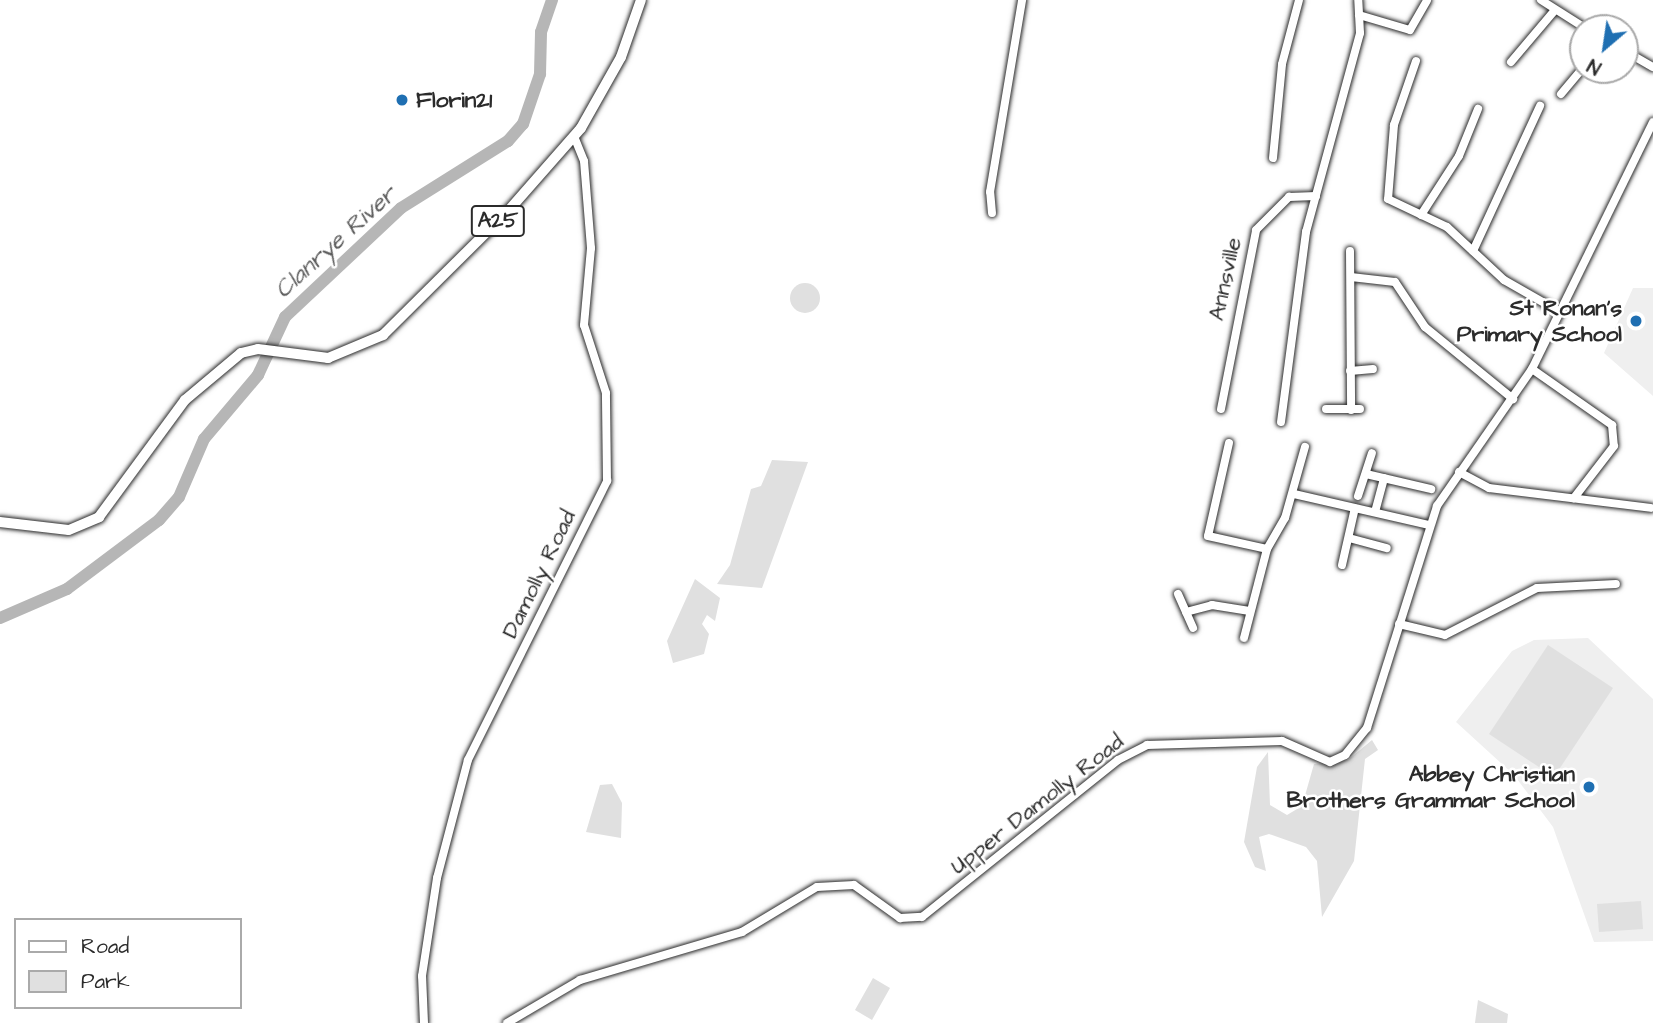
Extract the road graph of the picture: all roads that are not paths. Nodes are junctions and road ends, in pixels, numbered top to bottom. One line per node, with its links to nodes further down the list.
1 (641, 0): 17 (main road, A25)
2 (1023, 0): 20 (street)
3 (1299, 0): 18 (street)
4 (1358, 0): 8 (street)
5 (1427, 0): 8 (street)
6 (1541, 0): 7 (street)
7 (1555, 10): 9 (street); 11 (street)
8 (1359, 15): 19 (street)
9 (1569, 18)
10 (1416, 61): 21 (street)
11 (1511, 62)
12 (1569, 84): 13 (street)
13 (1561, 94)
14 (1540, 106): 23 (street)
15 (1478, 109): 21 (street)
16 (1653, 122): 25 (street, Upper Damolly Road)
17 (574, 136): 46 (main road, A25); 59 (street, Damolly Road)
18 (1272, 158)
19 (1316, 196): 30 (street, Annsville); 32 (street)
20 (992, 213)
21 (1421, 215): 23 (street)
22 (1350, 251): 24 (street)
23 (1473, 251): 25 (street)
24 (1351, 277): 28 (street); 29 (street)
25 (1560, 312): 27 (street, Upper Damolly Road)
26 (1373, 369): 28 (street)
27 (1532, 369): 29 (street, Upper Damolly Road); 42 (street)
28 (1350, 370): 31 (street)
29 (1513, 399): 36 (street, Upper Damolly Road)
30 (1233, 404)
31 (1326, 409)
32 (1281, 422)
33 (1229, 443): 50 (street)
34 (1305, 447): 40 (street)
35 (1372, 453): 37 (street)
36 (1460, 472): 42 (street); 47 (street, Upper Damolly Road)
37 (1366, 474): 38 (street); 41 (street)
38 (1384, 478): 39 (street); 45 (street)
39 (1431, 489)
40 (1294, 494): 43 (street); 50 (street)
41 (1358, 496)
42 (1574, 498): 44 (street)
43 (1355, 508): 45 (street); 48 (street)
44 (1651, 508)
45 (1375, 512): 47 (street)
46 (0, 522)
47 (1429, 525): 56 (street, Upper Damolly Road)
48 (1349, 538): 49 (street); 51 (street)
49 (1387, 548)
50 (1267, 549): 54 (street)
51 (1342, 565)
52 (1616, 583): 56 (street)
53 (1178, 594): 55 (street)
54 (1250, 611): 55 (street); 58 (street)
55 (1186, 612): 57 (street)
56 (1399, 624): 60 (street, Upper Damolly Road)
57 (1193, 628)
58 (1244, 638)
59 (424, 1023)
60 (507, 1023)

